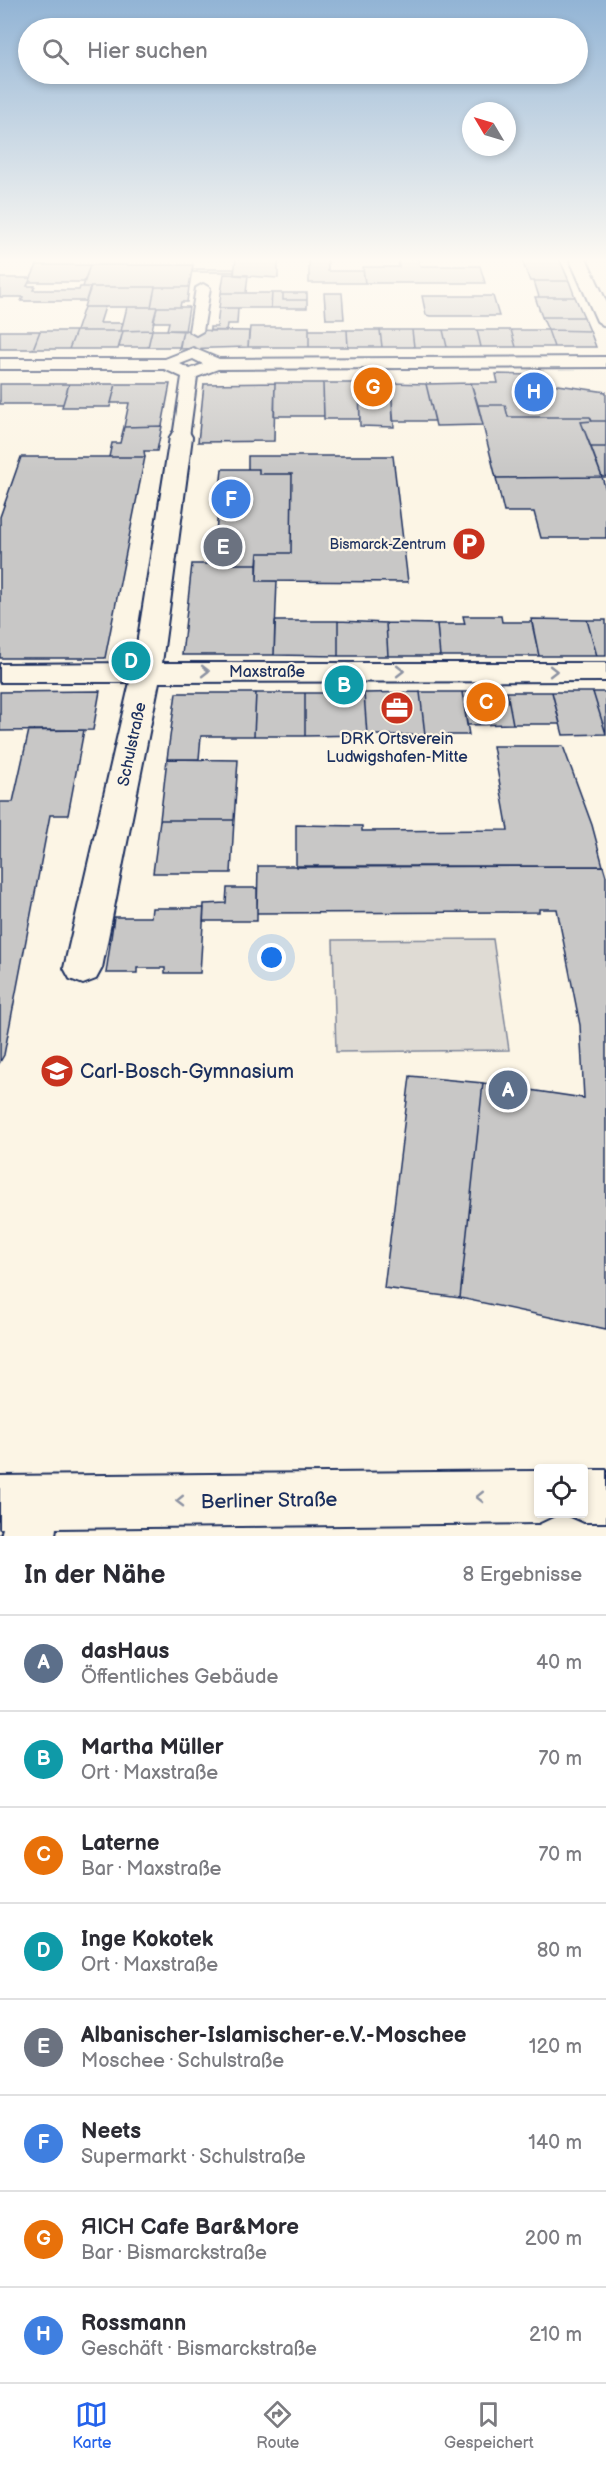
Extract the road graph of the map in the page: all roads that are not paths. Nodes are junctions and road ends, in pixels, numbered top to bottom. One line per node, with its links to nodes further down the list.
1 (606, 362): 4 (street)
2 (0, 364): 3 (street)
3 (167, 364): 4 (street); 5 (street)
4 (216, 364): 5 (street)
5 (190, 375): 6 (street, Schulstraße)
6 (180, 437): 7 (street, Schulstraße)
7 (147, 671): 8 (street, Maxstraße); 9 (street, Maxstraße, one-way to 9); 10 (street, Schulstraße)
8 (0, 672)
9 (606, 672)
10 (83, 968)
11 (588, 1496): 12 (street)
12 (606, 1496)
13 (534, 1497): 14 (street, Berliner Straße, one-way to 14)
14 (20, 1514)

